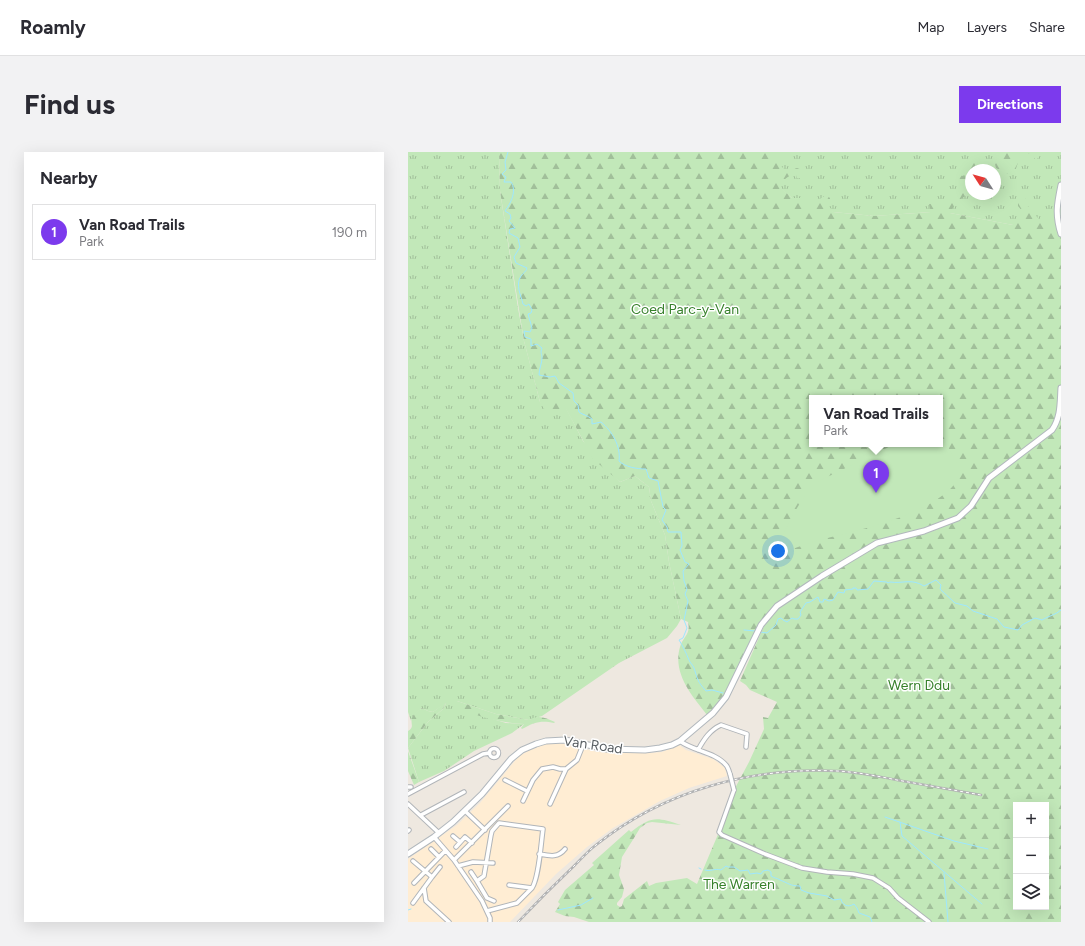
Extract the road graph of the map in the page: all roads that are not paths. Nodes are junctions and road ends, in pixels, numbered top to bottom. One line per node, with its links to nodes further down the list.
1 (1061, 185): 2 (street)
2 (1061, 234)
3 (1061, 388): 4 (street, Van Road)
4 (680, 741): 5 (street, Van Road); 7 (street)
5 (583, 745): 9 (street); 18 (street, Van Road)
6 (746, 747): 7 (street)
7 (698, 750): 52 (street, bridge)
8 (489, 753): 13 (street)
9 (566, 769): 12 (street); 16 (street)
10 (504, 780): 12 (street)
11 (464, 792): 19 (street)
12 (527, 792): 14 (street)
13 (408, 794)
14 (523, 801)
15 (408, 804): 19 (street)
16 (550, 804)
17 (508, 806): 20 (street)
18 (466, 811): 20 (street); 21 (street, Van Road)
19 (421, 815): 21 (street)
20 (485, 830): 25 (street)
21 (439, 834): 23 (street, Van Road)
22 (453, 836): 24 (street)
23 (434, 837): 29 (street); 30 (street, Van Road)
24 (460, 842): 25 (street); 26 (street)
25 (472, 843): 34 (street)
26 (456, 847)
27 (431, 849): 32 (street)
28 (564, 849): 31 (street)
29 (445, 851): 32 (street); 34 (street)
30 (408, 854)
31 (539, 854): 35 (street); 46 (street)
32 (439, 857): 39 (street)
33 (413, 860): 39 (street)
34 (454, 860): 37 (street)
35 (487, 862): 36 (street); 37 (street); 42 (street)
36 (493, 863)
37 (458, 866): 49 (street)
38 (440, 867): 41 (street)
39 (425, 871): 41 (street); 43 (street)
40 (471, 872): 42 (street)
41 (432, 877): 45 (street)
42 (477, 881): 47 (street)
43 (414, 883)
44 (509, 884): 46 (street)
45 (424, 888): 48 (street); 50 (street)
46 (532, 888): 49 (street)
47 (494, 901)
48 (413, 904)
49 (487, 911): 51 (street)
50 (449, 922)
51 (490, 922)
52 (929, 922)

